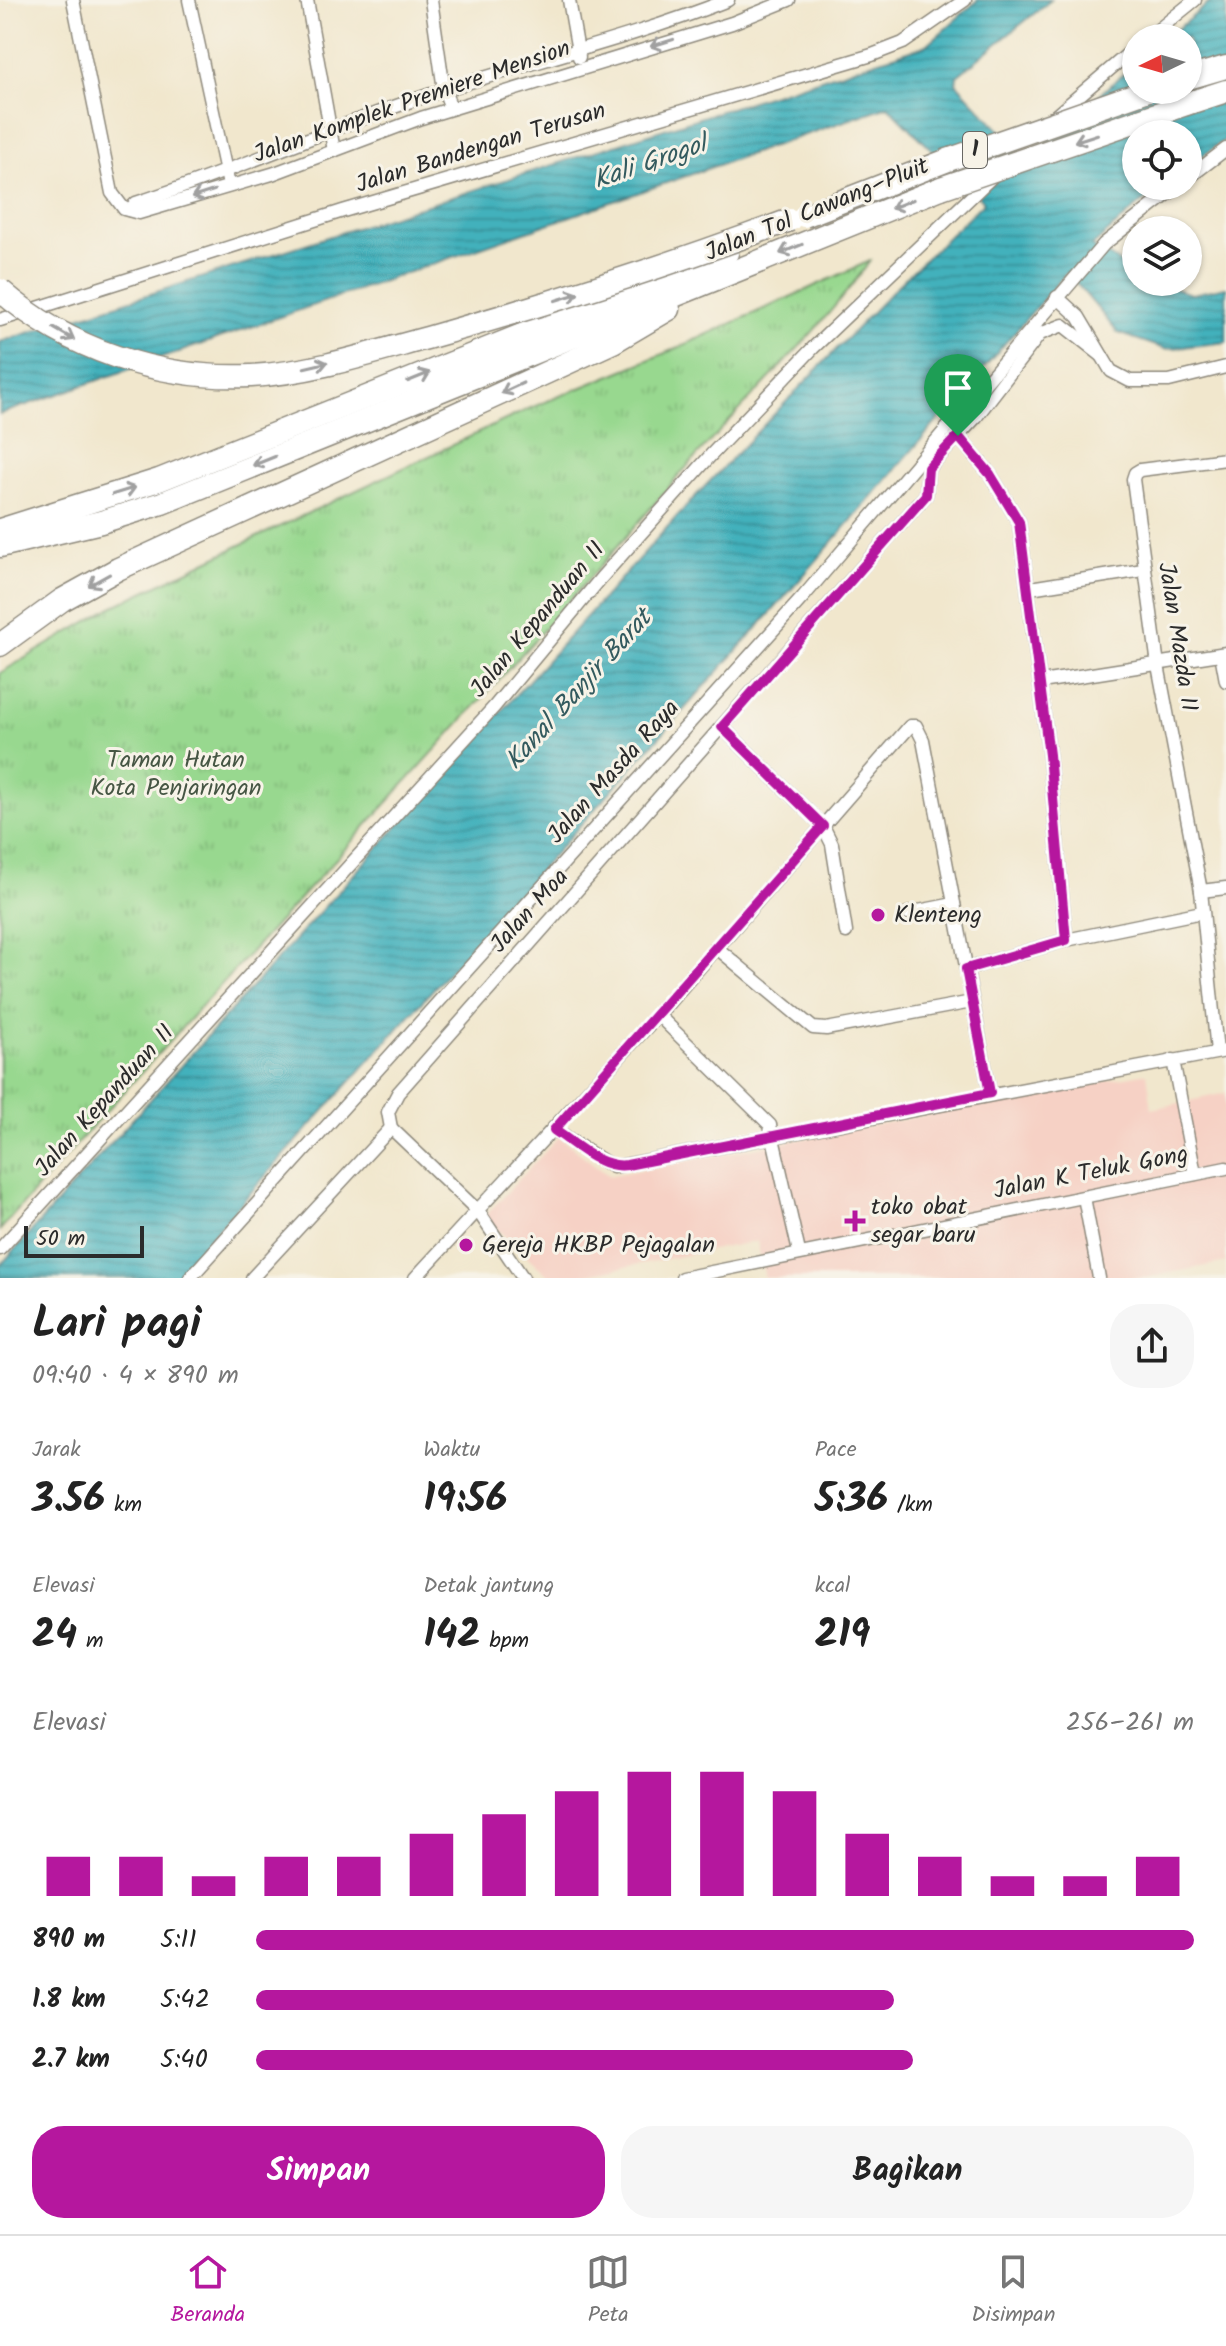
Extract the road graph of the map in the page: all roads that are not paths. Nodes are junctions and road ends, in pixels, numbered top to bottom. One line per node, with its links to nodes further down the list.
1 (73, 0): 26 (street, Jalan Komplek Premiere Mension)
2 (189, 0): 26 (street)
3 (307, 0): 22 (street)
4 (431, 0): 18 (street)
5 (569, 0): 13 (street)
6 (728, 0): 10 (street, Jalan Komplek Premiere Mension)
7 (789, 0): 12 (street, Jalan Komplek Premiere Mension)
8 (965, 0): 32 (street, Jalan Bandengan Terusan)
9 (1195, 0): 11 (street)
10 (700, 5): 12 (street); 13 (street, Jalan Komplek Premiere Mension)
11 (1165, 24)
12 (707, 30): 16 (street, Jalan Komplek Premiere Mension, one-way to 16)
13 (577, 53): 16 (street); 18 (street, Jalan Komplek Premiere Mension)
14 (1122, 58): 69 (street, Jalan Kepanduan II, bridge)
15 (1226, 67): 17 (highway)
16 (582, 68): 21 (street, Jalan Komplek Premiere Mension)
17 (1202, 74)
18 (444, 90): 21 (street); 22 (street, Jalan Komplek Premiere Mension)
19 (1226, 91): 29 (highway, Jalan Tol Cawang–Pluit / 1, one-way to 29, bridge)
20 (1122, 99): 28 (highway, Jalan Tol Cawang–Pluit / 1, bridge)
21 (451, 108): 24 (street, Jalan Komplek Premiere Mension)
22 (328, 131): 24 (street); 26 (street, Jalan Komplek Premiere Mension)
23 (1226, 149): 25 (street)
24 (334, 151): 26 (street, Jalan Komplek Premiere Mension)
25 (1202, 167)
26 (228, 179)
27 (1160, 200): 31 (street, Jalan Masda Raya)
28 (803, 216): 30 (highway, one-way to 28, bridge); 37 (highway, one-way to 28, bridge)
29 (700, 286): 38 (highway, Jalan Tol Cawang–Pluit, one-way to 38); 41 (highway, one-way to 41)
30 (0, 290)
31 (1060, 293): 33 (street); 72 (street, Jalan Masda Raya)
32 (0, 320)
33 (1101, 355): 34 (street); 35 (street, Jalan Moa)
34 (1226, 367)
35 (958, 436): 40 (street); 46 (street, Jalan Moa)
36 (1226, 459): 39 (street, Jalan Mazda II)
37 (0, 530)
38 (0, 546)
39 (1143, 570): 40 (street); 43 (street, Jalan Mazda II)
40 (1030, 588): 45 (street)
41 (0, 645)
42 (1224, 654): 43 (street); 44 (street)
43 (1158, 665): 45 (street); 49 (street, Jalan Mazda II)
44 (1226, 681)
45 (1041, 682): 54 (street)
46 (722, 727): 47 (street); 62 (street, Jalan Moa)
47 (823, 826): 50 (street); 53 (street); 55 (street)
48 (1226, 888): 49 (street)
49 (1201, 891): 51 (street, Jalan Mazda II)
50 (954, 904): 52 (street); 56 (street)
51 (1202, 912): 54 (street); 59 (street, Jalan Mazda II)
52 (908, 913)
53 (846, 932)
54 (1066, 940): 56 (street)
55 (717, 948): 57 (street); 58 (street)
56 (966, 969): 57 (street)
57 (972, 1002): 61 (street)
58 (658, 1015): 63 (street); 64 (street)
59 (1222, 1052): 60 (street)
60 (1173, 1060): 61 (street); 66 (street)
61 (990, 1093): 64 (street)
62 (391, 1128): 68 (street); 73 (street, Jalan Moa)
63 (554, 1130): 64 (street); 68 (street)
64 (775, 1135): 70 (street)
65 (1226, 1168): 66 (street, Jalan K Teluk Gong)
66 (1195, 1174): 67 (street, Jalan K Teluk Gong)
67 (1084, 1197): 70 (street, Jalan K Teluk Gong); 78 (street)
68 (478, 1211): 74 (street); 75 (street)
69 (0, 1249)
70 (799, 1252): 71 (street, Jalan K Teluk Gong)
71 (744, 1264): 76 (street, Jalan K Teluk Gong); 77 (street)
72 (190, 1278)
73 (252, 1278)
74 (415, 1278)
75 (523, 1278)
76 (682, 1278)
77 (746, 1278)
78 (1099, 1278)

